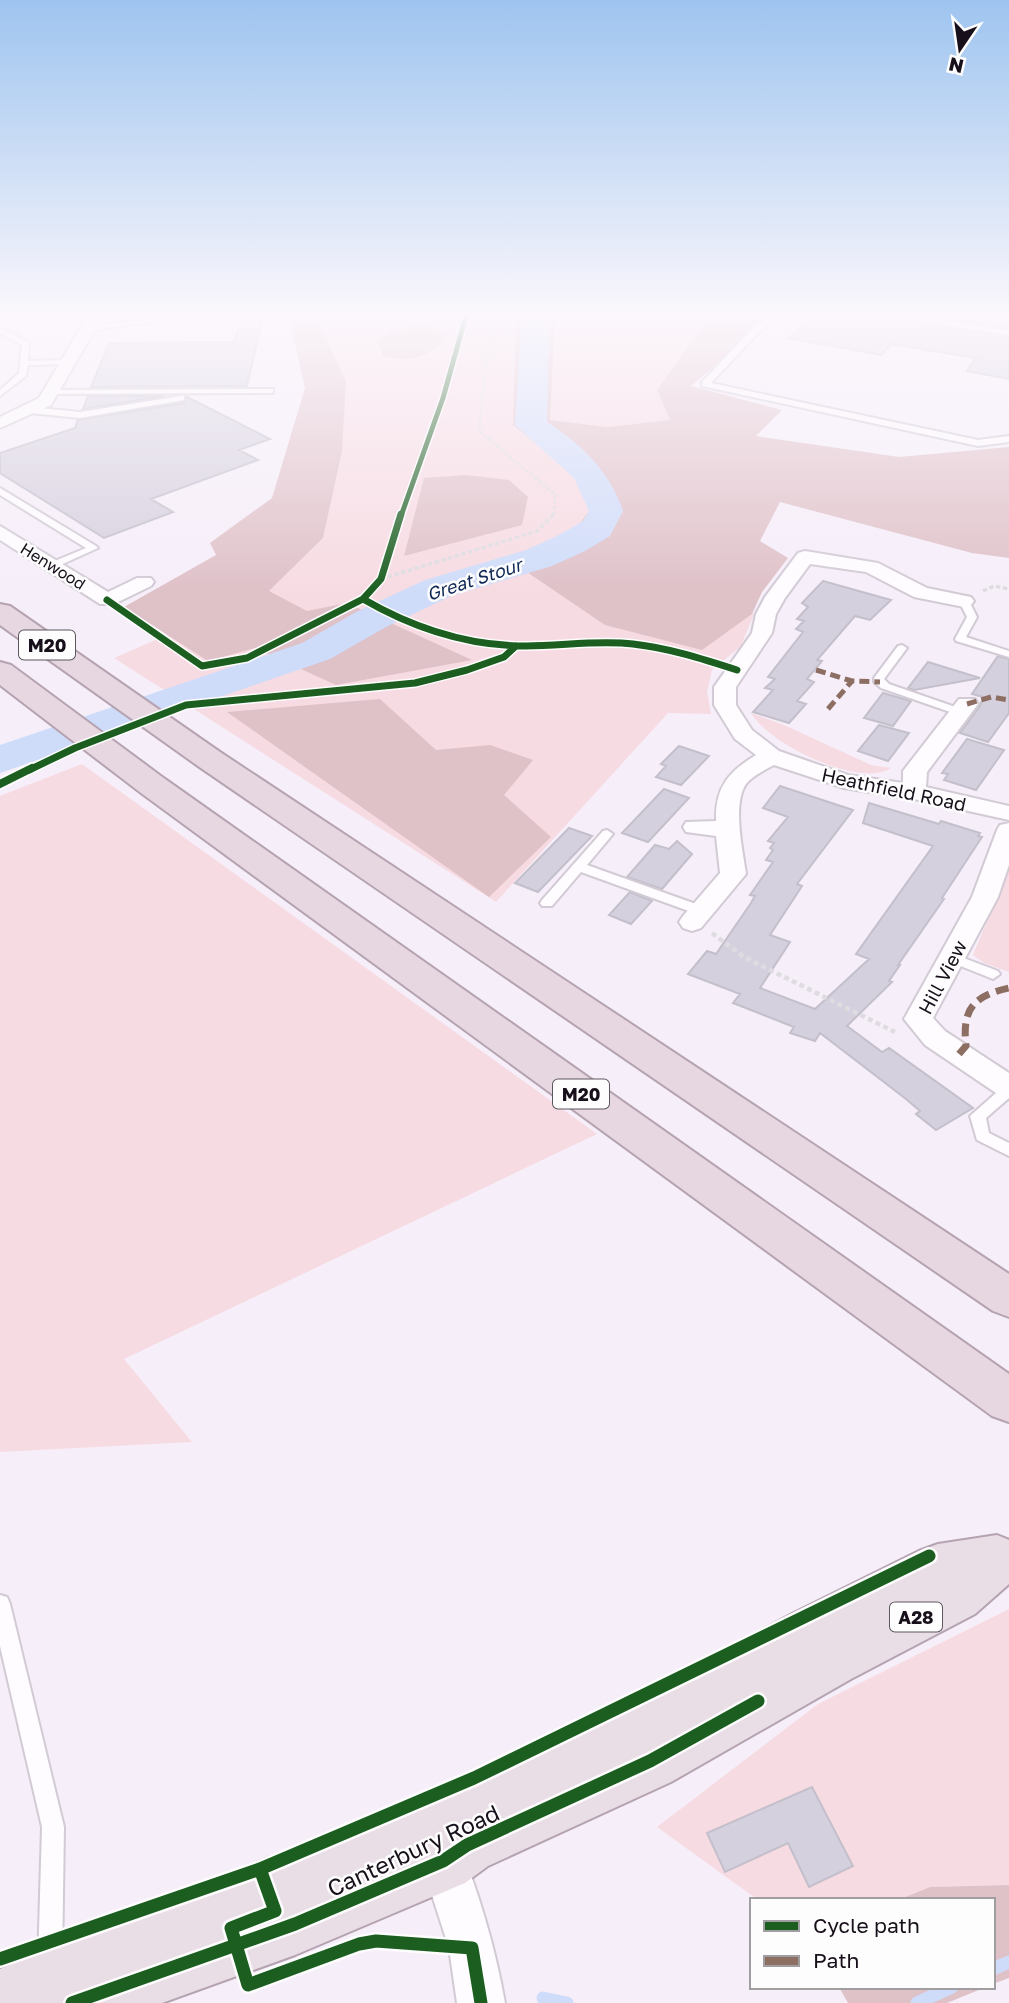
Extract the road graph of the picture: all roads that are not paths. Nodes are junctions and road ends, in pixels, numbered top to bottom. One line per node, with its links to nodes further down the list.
1 (37, 405): 4 (street)
2 (136, 405): 4 (lane)
3 (804, 405): 6 (lane)
4 (30, 410): 5 (street)
5 (0, 423)
6 (1009, 439)
7 (0, 491): 9 (lane)
8 (0, 532): 9 (street, Henwood)
9 (52, 565): 10 (street, Henwood)
10 (144, 582)
11 (964, 601): 14 (lane); 17 (street, Heathfield Road)
12 (0, 612): 31 (highway, M20)
13 (902, 648): 16 (lane)
14 (1009, 654)
15 (0, 671): 32 (highway, M20)
16 (963, 708): 18 (street)
17 (771, 756): 18 (street, Heathfield Road); 21 (street)
18 (914, 792): 19 (street, Heathfield Road)
19 (1009, 813)
20 (695, 827): 21 (street)
21 (729, 829): 26 (street)
22 (1009, 830): 27 (street, Hill View)
23 (607, 834): 24 (lane)
24 (578, 866): 25 (lane); 26 (lane)
25 (547, 903)
26 (697, 917)
27 (953, 958): 28 (lane); 29 (street, Hill View)
28 (993, 974)
29 (1009, 1088): 30 (lane)
30 (1009, 1150)
31 (1009, 1298)
32 (1009, 1401)
33 (1001, 1557): 35 (highway, Canterbury Road / A28)
34 (0, 1604): 36 (lane)
35 (437, 1844): 36 (highway, Canterbury Road / A28); 38 (street)
36 (61, 1995): 37 (highway, Canterbury Road / A28)
37 (0, 2001)
38 (481, 2003)

